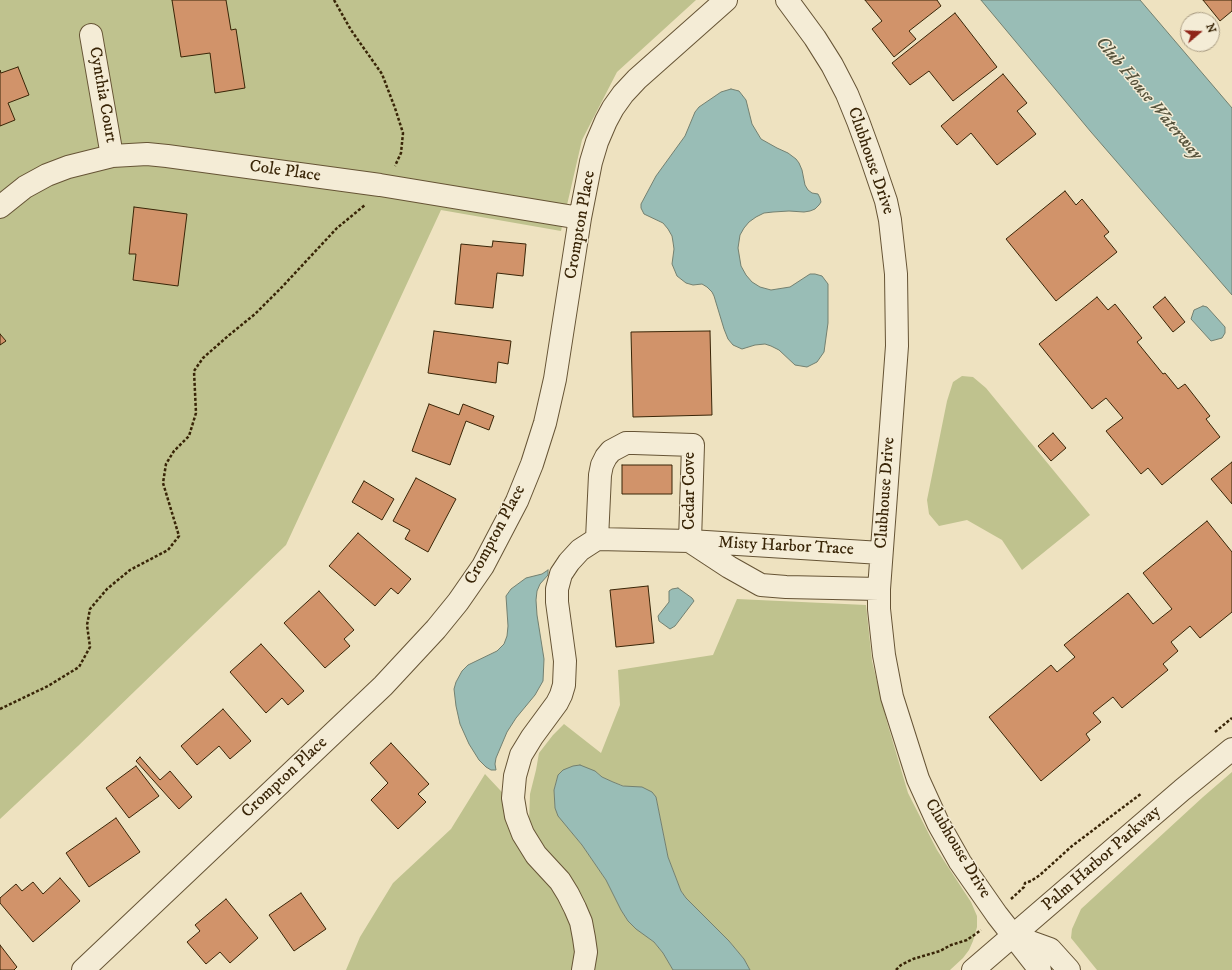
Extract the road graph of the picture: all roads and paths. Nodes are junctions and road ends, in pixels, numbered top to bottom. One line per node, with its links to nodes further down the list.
1 (334, 0): 6 (path)
2 (726, 0): 8 (street, Crompton Place)
3 (787, 0): 11 (street, Clubhouse Drive)
4 (91, 35): 5 (street, Cynthia Court)
5 (112, 156): 6 (street, Cole Place); 7 (street, Cole Place)
6 (380, 185): 8 (street, Cole Place); 13 (path)
7 (0, 207)
8 (580, 218): 21 (street, Crompton Place)
9 (597, 539): 10 (street, Misty Harbor Trace); 10 (street, Cedar Cove); 22 (street)
10 (690, 541): 11 (street, Misty Harbor Trace); 12 (street, Misty Harbor Trace)
11 (881, 553): 12 (street, Clubhouse Drive)
12 (879, 588): 20 (street, Clubhouse Drive)
13 (0, 709)
14 (1232, 718): 15 (path)
15 (1214, 734)
16 (1232, 749): 20 (street, Palm Harbor Parkway)
17 (1146, 790): 18 (path)
18 (1025, 882)
19 (974, 936): 23 (path)
20 (1014, 936): 24 (street, Palm Harbor Parkway); 25 (street, Clubhouse Drive); 26 (street)
21 (83, 970)
22 (583, 970)
23 (896, 970)
24 (973, 970)
25 (1040, 970)
26 (1069, 970)

